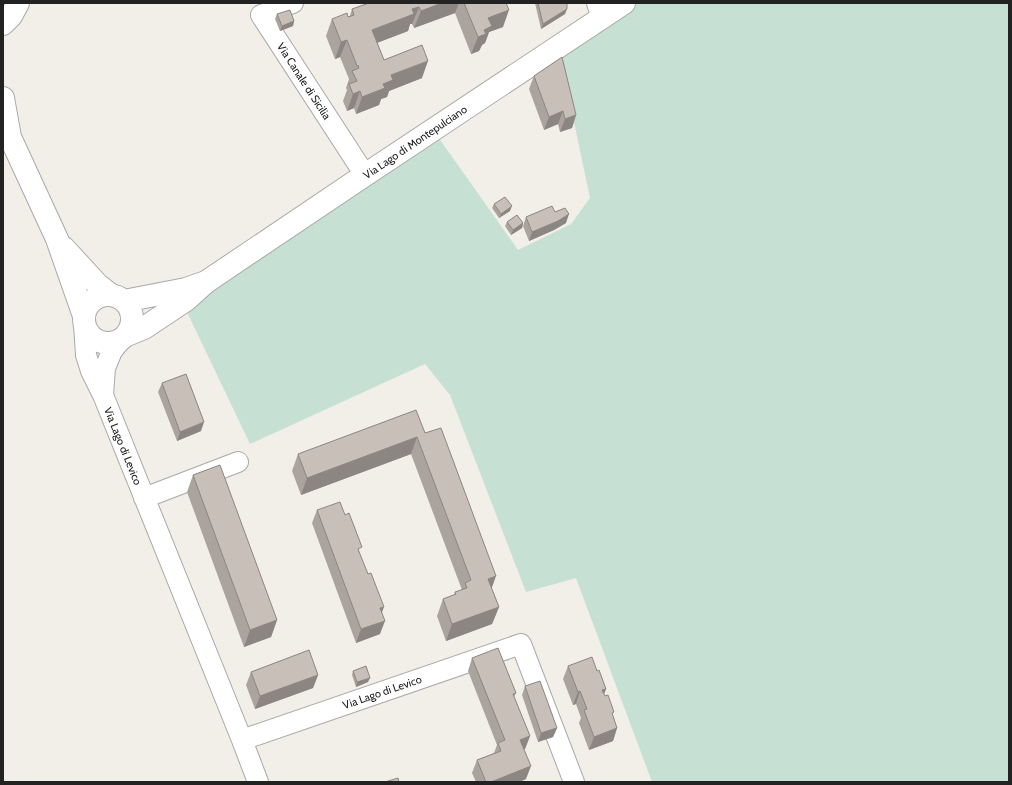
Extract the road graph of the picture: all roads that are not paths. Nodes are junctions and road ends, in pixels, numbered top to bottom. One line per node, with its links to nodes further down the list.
1 (18, 3): 5 (street)
2 (293, 3): 8 (street, Via Canale di Sicilia)
3 (624, 3): 4 (street, Via Lago di Montepulciano)
4 (600, 10): 8 (street, Via Lago di Montepulciano)
5 (3, 24)
6 (3, 98): 7 (street)
7 (7, 132): 9 (street)
8 (365, 175): 10 (street, Via Lago di Montepulciano)
9 (57, 239): 11 (street, Via Lago di Levico); 12 (street, Via Lago di Levico)
10 (206, 282): 11 (street, Via Lago di Montepulciano); 13 (street, Via Lago di Montepulciano)
11 (118, 298): 12 (street); 13 (street, Via Lago di Levico)
12 (84, 320): 13 (street, Via Lago di Levico); 14 (street, Via Lago di Levico)
13 (124, 338): 14 (street, Via Lago di Levico)
14 (103, 395): 16 (street, Via Lago di Levico)
15 (238, 462): 16 (street, Via Lago di Levico)
16 (144, 498): 17 (street, Via Lago di Levico)
17 (242, 740): 18 (street, Via Lago di Levico); 19 (street, Via Lago di Levico)
18 (258, 782)
19 (574, 782)

